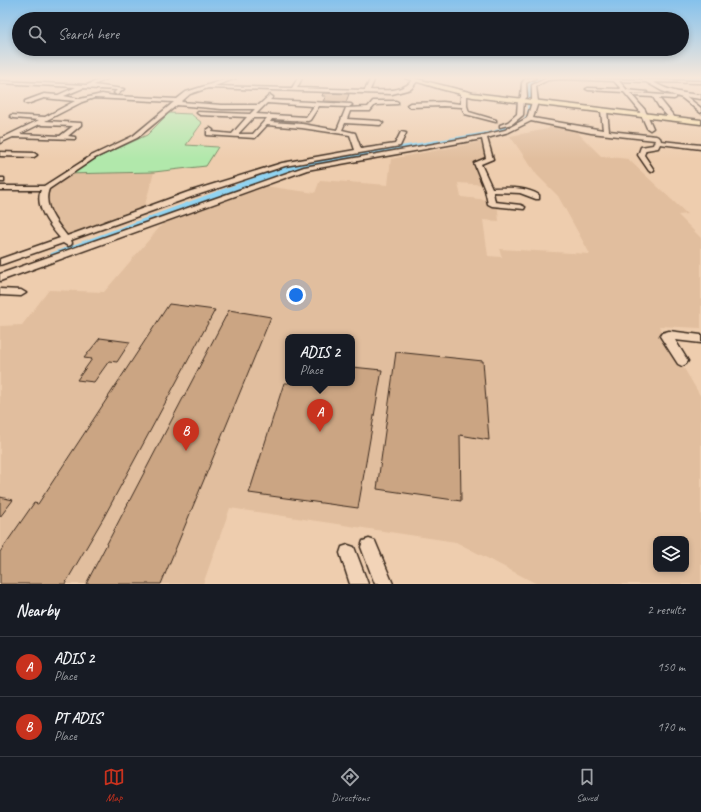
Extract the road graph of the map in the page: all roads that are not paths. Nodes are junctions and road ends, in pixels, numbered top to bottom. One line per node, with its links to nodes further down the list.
1 (73, 105): 29 (street)
2 (172, 105): 56 (street)
3 (211, 105): 15 (street)
4 (290, 105): 18 (street)
5 (317, 105): 26 (street)
6 (329, 105): 17 (street)
7 (371, 105): 17 (street)
8 (458, 105): 14 (street)
9 (521, 105): 49 (street)
10 (533, 105): 27 (street)
11 (559, 105): 19 (main road)
12 (638, 105): 23 (street)
13 (661, 105): 28 (street)
14 (464, 106): 30 (street)
15 (230, 107): 16 (street); 21 (street)
16 (260, 107): 22 (street)
17 (348, 107): 31 (street)
18 (288, 108)
19 (604, 111): 23 (main road); 41 (street)
20 (200, 113): 21 (street)
21 (223, 114): 22 (street)
22 (252, 115): 25 (street); 43 (street)
23 (643, 115): 28 (main road); 37 (street)
24 (13, 116): 29 (street)
25 (271, 116): 26 (street); 34 (street)
26 (308, 119): 36 (street)
27 (530, 119): 41 (street); 44 (street)
28 (673, 119): 32 (main road)
29 (48, 120): 33 (street)
30 (494, 120)
31 (344, 121): 35 (street); 39 (street)
32 (701, 122)
33 (38, 123): 42 (street); 45 (street)
34 (266, 123): 36 (street); 43 (street)
35 (380, 123)
36 (305, 126): 39 (street)
37 (650, 128)
38 (210, 130): 43 (street)
39 (340, 132): 51 (street)
40 (404, 133): 49 (street)
41 (606, 133): 48 (street)
42 (12, 135): 45 (street); 47 (street)
43 (234, 136)
44 (484, 137): 57 (street); 61 (street)
45 (61, 138): 46 (street)
46 (73, 138)
47 (0, 141)
48 (657, 142): 50 (street); 54 (street)
49 (398, 145): 51 (street)
50 (701, 147)
51 (358, 151): 60 (street)
52 (1, 155): 53 (street)
53 (34, 155)
54 (651, 170)
55 (0, 183): 56 (street)
56 (43, 188): 60 (street)
57 (489, 190): 58 (street); 59 (street)
58 (536, 196)
59 (521, 207)
60 (66, 240): 61 (street); 62 (street)
61 (75, 250): 63 (street)
62 (0, 262)
63 (0, 278)
64 (0, 292): 65 (street)
65 (21, 293)
66 (701, 339): 67 (street)
67 (682, 361)
68 (369, 547): 71 (street)
69 (348, 553): 70 (street)
70 (359, 584)
71 (384, 584)

